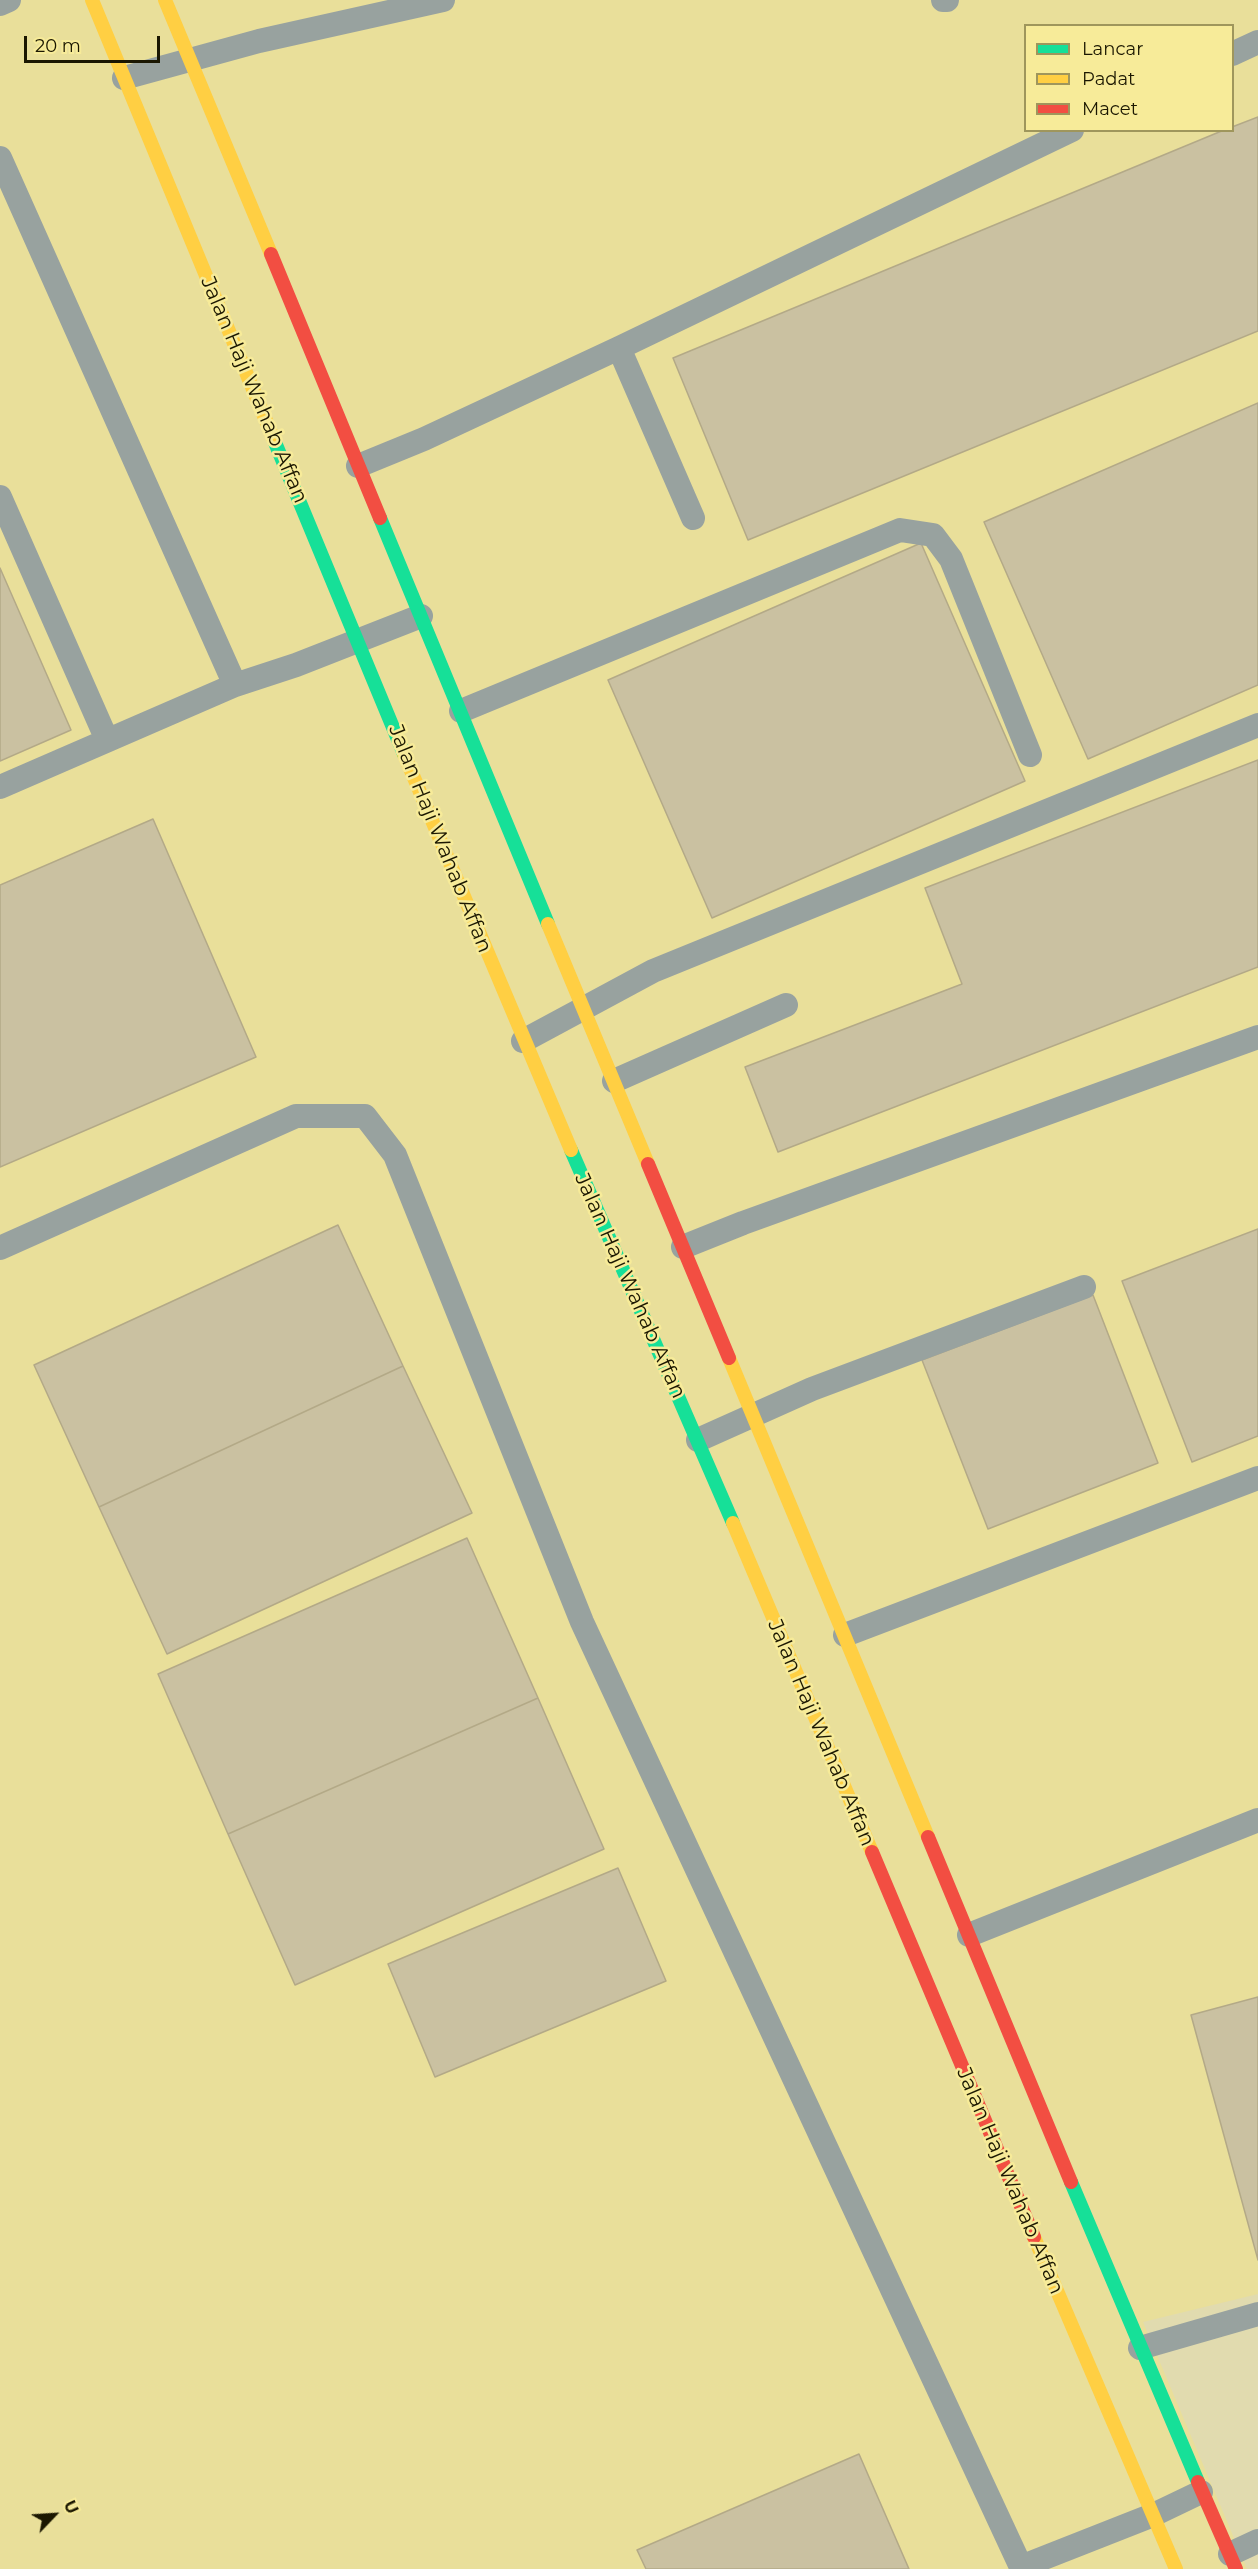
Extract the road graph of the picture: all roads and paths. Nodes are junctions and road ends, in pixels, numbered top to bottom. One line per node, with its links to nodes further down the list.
1 (9, 0): 5 (lane)
2 (92, 0): 9 (street, Jalan Haji Wahab Affan)
3 (165, 0): 8 (street)
4 (442, 0): 8 (lane)
5 (0, 4)
6 (1258, 42): 7 (lane)
7 (1234, 54)
8 (189, 59): 9 (lane); 13 (street)
9 (124, 78): 17 (street, Jalan Haji Wahab Affan)
10 (1068, 132): 12 (lane)
11 (0, 158): 18 (lane)
12 (619, 348): 13 (lane); 15 (lane)
13 (358, 466): 16 (street)
14 (0, 497): 21 (lane)
15 (693, 518)
16 (421, 616): 17 (lane); 19 (street)
17 (359, 641): 18 (lane); 27 (street, Jalan Haji Wahab Affan)
18 (235, 686): 21 (lane)
19 (461, 711): 22 (lane); 25 (street)
20 (1258, 725): 25 (lane)
21 (107, 740): 23 (lane)
22 (1030, 755)
23 (0, 787)
24 (786, 1005): 28 (lane)
25 (584, 1006): 27 (lane); 28 (street)
26 (1258, 1037): 29 (lane)
27 (523, 1041): 33 (street, Jalan Haji Wahab Affan)
28 (614, 1081): 29 (street)
29 (683, 1247): 32 (street)
30 (0, 1248): 44 (lane)
31 (1084, 1287): 32 (lane)
32 (754, 1417): 33 (lane); 35 (street)
33 (698, 1440): 41 (street, Jalan Haji Wahab Affan)
34 (1258, 1478): 35 (lane)
35 (845, 1635): 37 (street)
36 (1258, 1820): 37 (lane)
37 (969, 1935): 39 (street)
38 (1258, 2314): 39 (lane)
39 (1140, 2348): 40 (street)
40 (1201, 2492): 41 (lane); 43 (street)
41 (1153, 2515): 44 (lane); 45 (street, Jalan Haji Wahab Affan)
42 (1258, 2541): 43 (lane)
43 (1233, 2562)
44 (1019, 2568)
45 (1176, 2569)

